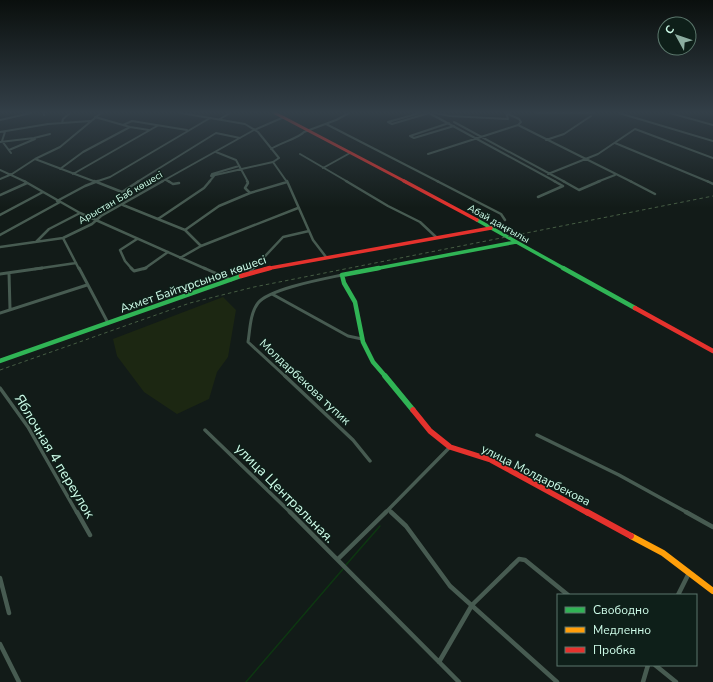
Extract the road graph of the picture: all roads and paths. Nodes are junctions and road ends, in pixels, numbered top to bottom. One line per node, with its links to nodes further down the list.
1 (4, 145): 21 (street)
2 (22, 145): 21 (street)
3 (63, 145): 28 (street)
4 (96, 145): 33 (street)
5 (125, 145): 36 (street)
6 (163, 145): 41 (street)
7 (197, 145): 41 (street)
8 (228, 145): 22 (street, Арыстан Баб көшесі)
9 (269, 145): 20 (street)
10 (277, 145): 20 (street)
11 (335, 145): 24 (street, Абай даңғылы)
12 (366, 145): 58 (street)
13 (455, 145): 26 (street)
14 (487, 145): 50 (street)
15 (496, 145): 37 (street)
16 (556, 145): 29 (street)
17 (612, 145): 29 (street)
18 (619, 145): 45 (street)
19 (678, 145): 27 (street)
20 (271, 149): 30 (street)
21 (9, 150): 23 (street)
22 (216, 152): 31 (street); 40 (street, Арыстан Баб көшесі)
23 (12, 153)
24 (350, 153): 32 (street); 59 (street, Абай даңғылы)
25 (300, 154): 32 (street)
26 (428, 154)
27 (713, 158)
28 (35, 159): 33 (street); 35 (street)
29 (584, 159): 37 (street); 38 (street)
30 (273, 162): 31 (street); 42 (street)
31 (240, 167): 47 (street); 56 (street)
32 (323, 168): 63 (street)
33 (60, 169): 36 (street)
34 (0, 170): 35 (street)
35 (12, 174): 39 (street); 44 (street)
36 (73, 174): 41 (street)
37 (548, 174): 38 (street)
38 (615, 175): 48 (street)
39 (0, 179)
40 (166, 180): 43 (street); 52 (street, Арыстан Баб көшесі)
41 (96, 182): 51 (street)
42 (287, 182): 47 (street); 53 (street)
43 (178, 183)
44 (27, 184): 46 (street); 49 (street)
45 (713, 184)
46 (43, 192): 51 (street); 55 (street)
47 (250, 193): 60 (street)
48 (655, 194)
49 (0, 195)
50 (538, 197)
51 (58, 202): 54 (street); 62 (street)
52 (123, 205): 56 (street); 57 (street, Арыстан Баб көшесі)
53 (298, 208): 61 (street); 69 (street)
54 (80, 212): 57 (street); 66 (street)
55 (0, 215)
56 (158, 219): 60 (street)
57 (96, 220): 64 (street, Арыстан Баб көшесі); 65 (street)
58 (505, 220)
59 (491, 228): 63 (street, Ахмет Байтұрсынов көшесі); 67 (street, Абай даңғылы)
60 (185, 230): 69 (street)
61 (309, 231): 71 (street); 76 (street)
62 (0, 235)
63 (436, 237): 71 (street, Ахмет Байтұрсынов көшесі)
64 (63, 238): 66 (street, Арыстан Баб көшесі); 73 (street)
65 (137, 238): 70 (street); 70 (street)
66 (36, 242): 68 (street, Арыстан Баб көшесі)
67 (516, 242): 77 (street); 85 (street, Абай даңғылы)
68 (0, 246)
69 (201, 246): 72 (street)
70 (168, 252): 72 (street)
71 (326, 257): 76 (street, Ахмет Байтұрсынов көшесі)
72 (180, 258): 78 (street)
73 (76, 263): 74 (street); 79 (street)
74 (9, 273): 75 (street); 81 (street)
75 (0, 274)
76 (248, 274): 78 (street, Ахмет Байтұрсынов көшесі)
77 (342, 275): 80 (street); 84 (street, улица Молдарбекова)
78 (231, 280): 83 (street, Ахмет Байтұрсынов көшесі)
79 (88, 285): 81 (street); 83 (street)
80 (272, 294): 84 (street); 91 (street, Молдарбекова тупик)
81 (10, 309): 82 (street)
82 (0, 313)
83 (108, 323): 86 (street, Ахмет Байтұрсынов көшесі)
84 (363, 340): 90 (street, улица Молдарбекова)
85 (713, 351)
86 (0, 361)
87 (0, 388): 94 (street, Яблочная 4 переулок)
88 (204, 430): 95 (street, улица Центральная.)
89 (537, 435): 93 (street)
90 (450, 447): 92 (street); 96 (street, улица Молдарбекова)
91 (370, 462)
92 (389, 510): 95 (street); 101 (street)
93 (713, 527)
94 (90, 535)
95 (338, 560): 104 (street, улица Центральная.)
96 (689, 572): 98 (street, улица Молдарбекова); 100 (street)
97 (0, 578): 102 (street)
98 (713, 591)
99 (567, 594): 101 (street)
100 (678, 594)
101 (472, 605): 104 (street); 109 (street)
102 (9, 613)
103 (0, 644): 107 (street)
104 (439, 662): 108 (street, улица Центральная.)
105 (648, 666): 110 (street)
106 (656, 666): 111 (street)
107 (19, 682)
108 (459, 682)
109 (557, 682)
110 (643, 682)
111 (676, 682)

